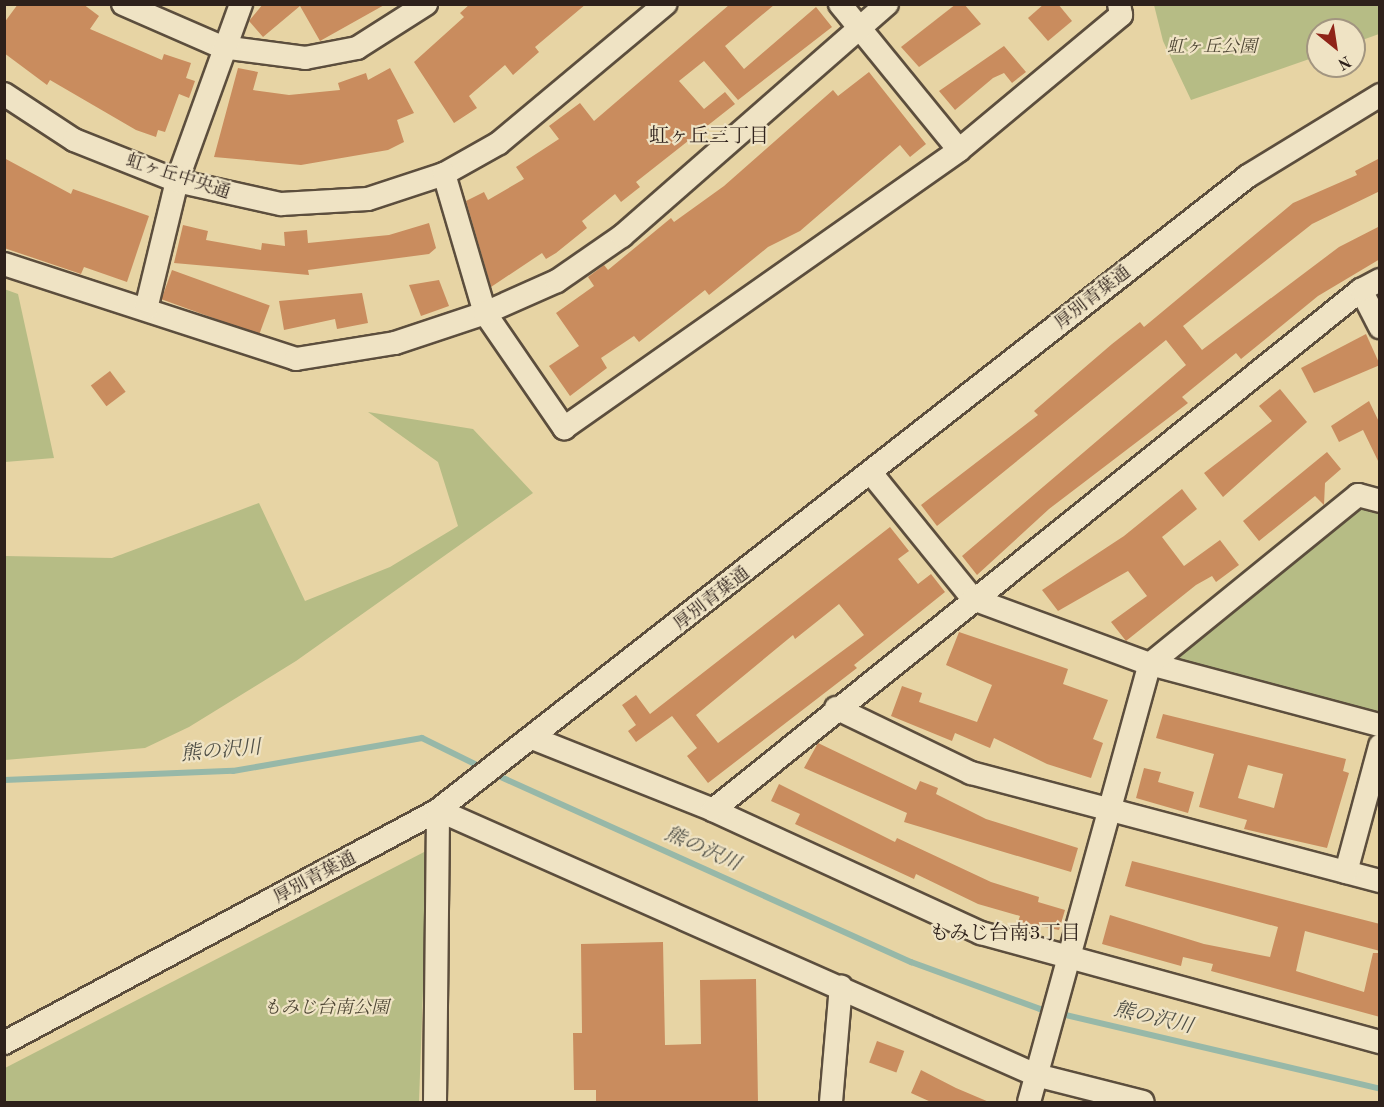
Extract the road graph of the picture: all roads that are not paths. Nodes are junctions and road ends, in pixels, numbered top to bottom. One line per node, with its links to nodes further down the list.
1 (123, 4): 9 (street)
2 (241, 4): 9 (street)
3 (426, 4): 9 (street)
4 (665, 4): 13 (street, 虹ヶ丘中央通)
5 (840, 4): 8 (street)
6 (887, 4): 8 (street)
7 (1119, 4): 12 (street)
8 (860, 27): 12 (street); 18 (street)
9 (222, 47): 14 (street)
10 (4, 94): 14 (street, 虹ヶ丘中央通)
11 (1380, 94): 20 (street, 厚別青葉通)
12 (959, 150): 18 (street)
13 (444, 174): 14 (street, 虹ヶ丘中央通); 18 (street)
14 (177, 181): 17 (street)
15 (4, 264): 17 (street)
16 (1370, 285): 19 (street); 22 (street)
17 (146, 309): 18 (street)
18 (485, 313)
19 (1380, 327)
20 (871, 473): 22 (street); 26 (street, 厚別青葉通)
21 (1380, 501): 23 (street)
22 (973, 599): 23 (street); 24 (street)
23 (1150, 664): 25 (street); 30 (street)
24 (836, 708): 29 (street); 30 (street)
25 (1380, 725)
26 (535, 739): 28 (street, 厚別青葉通); 29 (street)
27 (1380, 746): 31 (street)
28 (438, 810): 34 (street); 36 (street, 厚別青葉通); 38 (street)
29 (713, 810): 33 (street)
30 (1108, 810): 31 (street); 33 (street)
31 (1346, 872): 32 (street)
32 (1380, 881)
33 (1067, 958): 35 (street); 37 (street)
34 (841, 986): 37 (street); 39 (street)
35 (1380, 1042)
36 (4, 1043)
37 (1036, 1075): 40 (street); 41 (street)
38 (435, 1102)
39 (831, 1102)
40 (1029, 1102)
41 (1143, 1102)

